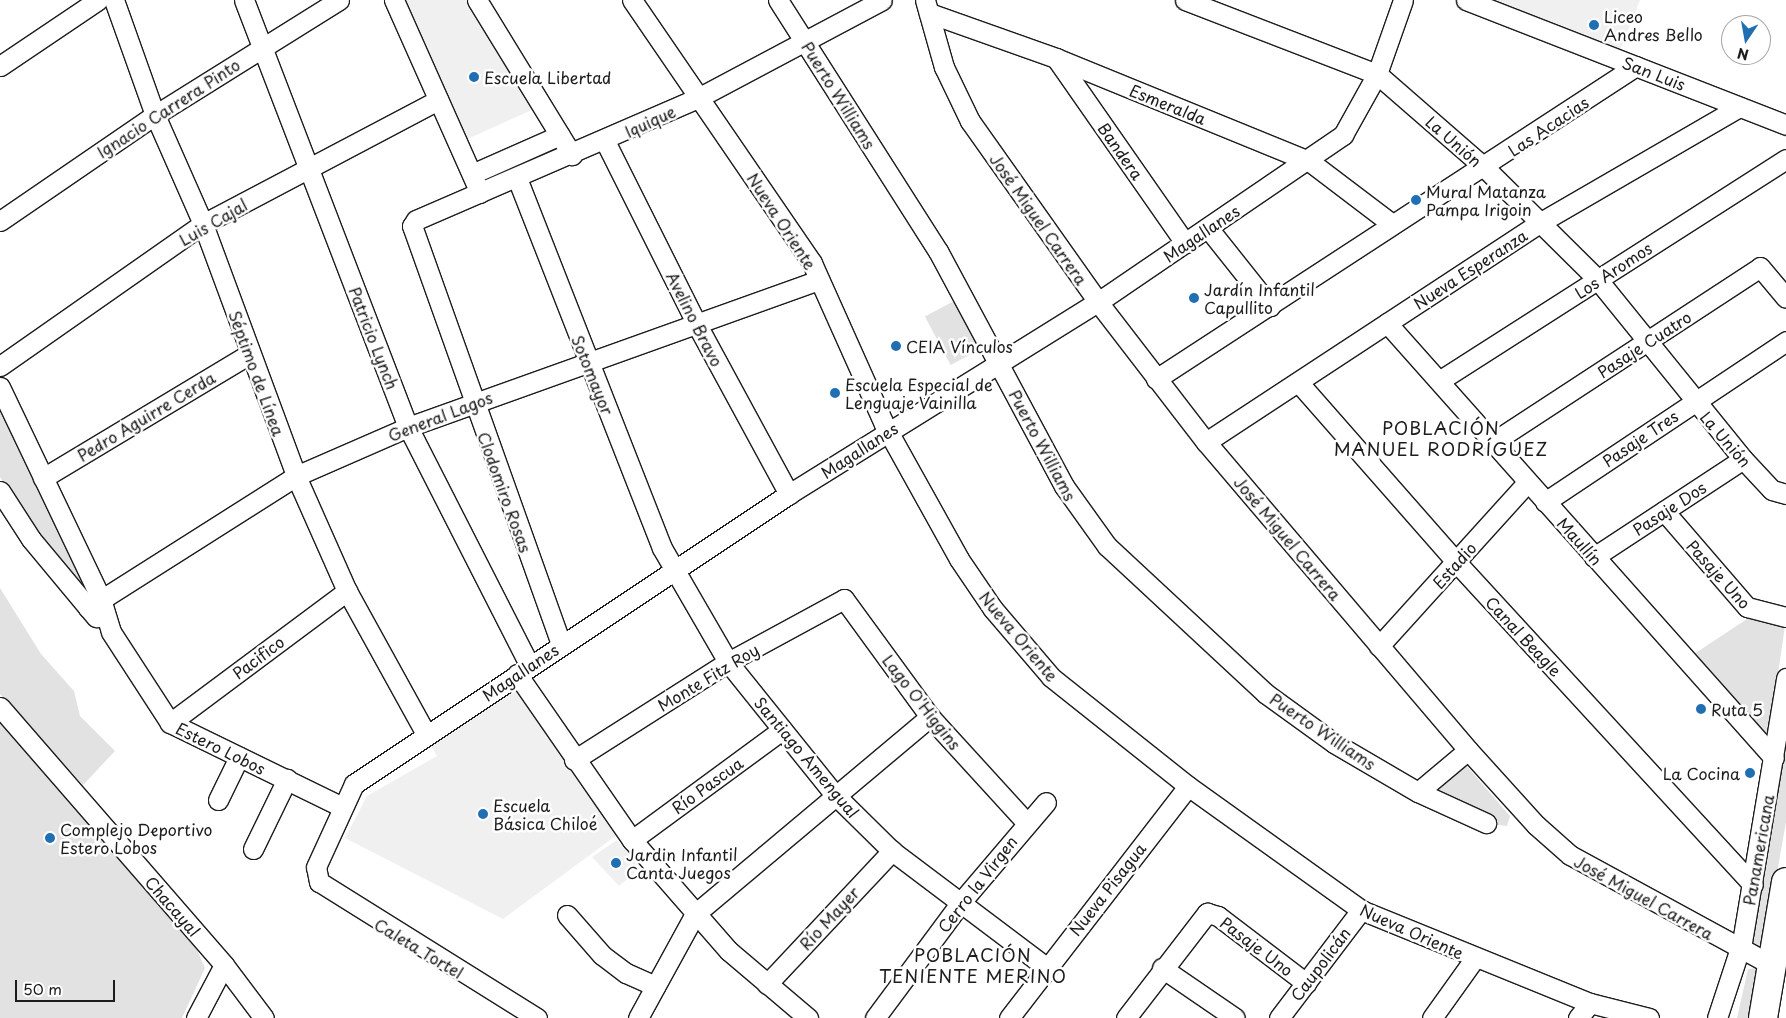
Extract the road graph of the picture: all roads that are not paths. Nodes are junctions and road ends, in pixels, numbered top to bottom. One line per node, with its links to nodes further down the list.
1 (98, 0): 17 (street)
2 (114, 0): 23 (street, Séptimo de Línea)
3 (244, 0): 15 (street, Patricio Lynch)
4 (339, 0): 15 (street, Ignacio Carrera Pinto)
5 (394, 0): 21 (street)
6 (477, 0): 25 (street)
7 (632, 0): 20 (street, Nueva Oriente)
8 (778, 0): 14 (street, Puerto Williams)
9 (882, 0): 14 (street, Iquique)
10 (1185, 0): 19 (street, La Unión)
11 (1403, 0): 19 (street, Magallanes)
12 (1466, 0): 18 (street, San Luis)
13 (927, 6): 16 (street, Esmeralda); 45 (street, José Miguel Carrera)
14 (805, 41): 20 (street, Iquique); 53 (street, Puerto Williams)
15 (262, 48): 23 (street, Ignacio Carrera Pinto); 31 (street, Patricio Lynch)
16 (1056, 58): 29 (street, Esmeralda); 41 (street, Bandera)
17 (0, 66)
18 (1636, 66): 22 (street, San Luis); 30 (street, Las Acacias)
19 (1377, 74): 29 (street, Magallanes); 30 (street, La Unión)
20 (698, 98): 26 (street, Iquique); 42 (street, Nueva Oriente)
21 (438, 100): 31 (street, Luis Cajal); 32 (street)
22 (1739, 106): 24 (street, San Luis); 36 (street, Nueva Esperanza)
23 (155, 115): 35 (street, Ignacio Carrera Pinto); 37 (street, Séptimo de Línea)
24 (1786, 125)
25 (560, 135): 27 (street); 32 (street)
26 (605, 141): 27 (street, Iquique); 47 (street, Avelino Bravo)
27 (572, 155): 33 (street, Iquique)
28 (1786, 159): 43 (street, Los Aromos)
29 (1308, 161): 38 (street, Esmeralda); 40 (street, Magallanes)
30 (1485, 168): 36 (street, La Unión); 38 (street, Las Acacias)
31 (311, 169): 37 (street, Luis Cajal); 61 (street, Patricio Lynch)
32 (472, 174): 34 (street)
33 (517, 178): 34 (street, Iquique); 52 (street, Sotomayor)
34 (480, 193): 39 (street, Iquique)
35 (0, 221)
36 (1541, 222): 43 (street, La Unión); 48 (street, Nueva Esperanza)
37 (203, 224): 51 (street, Séptimo de Línea); 54 (street, Luis Cajal)
38 (1392, 224): 46 (street, Las Acacias)
39 (412, 226): 60 (street, Clodomiro Rosas)
40 (1208, 228): 41 (street, Magallanes); 46 (street)
41 (1185, 243): 45 (street, Magallanes)
42 (820, 280): 47 (street, General Lagos); 62 (street, Nueva Oriente)
43 (1598, 280): 50 (street, La Unión); 56 (street, Los Aromos)
44 (1786, 298): 50 (street, Pasaje Cuatro)
45 (1098, 302): 53 (street, Magallanes); 55 (street, José Miguel Carrera)
46 (1270, 306): 55 (street, Las Acacias)
47 (696, 323): 52 (street, General Lagos); 70 (street, Avelino Bravo)
48 (1387, 323): 56 (street, Maullín); 57 (street, Nueva Esperanza)
49 (1786, 341): 59 (street, Pasaje Tres)
50 (1646, 343): 59 (street, La Unión); 64 (street, Pasaje Cuatro)
51 (249, 354): 66 (street, Séptimo de Línea); 67 (street, Pedro Aguirre Cerda)
52 (587, 362): 60 (street, General Lagos); 76 (street, Sotomayor)
53 (999, 362): 62 (street, Magallanes); 97 (street, Puerto Williams)
54 (0, 366)
55 (1156, 379): 63 (street, José Miguel Carrera)
56 (1439, 381): 64 (street, Maullín)
57 (1299, 383): 63 (street, Nueva Esperanza); 75 (street, Canal Beagle)
58 (0, 387): 67 (street, Estero Lobos)
59 (1694, 402): 65 (street, La Unión); 72 (street, Pasaje Tres)
60 (473, 403): 61 (street, General Lagos); 81 (street, Clodomiro Rosas)
61 (408, 427): 66 (street, General Lagos); 84 (street, Patricio Lynch)
62 (888, 431): 70 (street, Magallanes); 96 (street, Nueva Oriente)
63 (1206, 442): 82 (street, José Miguel Carrera)
64 (1493, 442): 68 (street, Maullín)
65 (1743, 459): 71 (street, La Unión); 73 (street, Pasaje Dos)
66 (296, 476): 77 (street, Séptimo de Línea); 79 (street, General Lagos)
67 (43, 478): 79 (street, Estero Lobos)
68 (1527, 483): 72 (street, Maullín); 75 (street, Estadio)
69 (0, 491): 79 (street, Estero Lobos)
70 (789, 494): 76 (street, Magallanes)
71 (1786, 494)
72 (1545, 502): 74 (street, Maullín)
73 (1664, 511): 74 (street, Pasaje Dos); 80 (street, Pasaje Uno)
74 (1594, 557): 93 (street, Maullín)
75 (1457, 563): 82 (street, Estadio); 109 (street, Canal Beagle)
76 (673, 571): 81 (street, Magallanes); 83 (street, Santiago Amengual)
77 (347, 591): 88 (street, Pacifico); 90 (street, Séptimo de Línea)
78 (844, 599): 83 (street, Monte Fitz Roy); 87 (street, Lago O'Higgins)
79 (94, 604): 88 (street, Estero Lobos)
80 (1786, 617)
81 (562, 644): 84 (street, Magallanes)
82 (1378, 646): 91 (street, José Miguel Carrera)
83 (728, 662): 89 (street, Santiago Amengual); 94 (street, Monte Fitz Roy)
84 (524, 670): 90 (street, Magallanes); 94 (street, Patricio Lynch)
85 (1786, 678): 93 (street, Panamericana)
86 (0, 707): 116 (street, Chacayal)
87 (930, 717): 98 (street); 102 (street, Lago O'Higgins)
88 (170, 723): 92 (street, Estero Lobos)
89 (782, 730): 98 (street, Santiago Amengual); 104 (street, Río Pascua)
90 (426, 734): 101 (street, Magallanes)
91 (1468, 750): 97 (street); 114 (street, José Miguel Carrera)
92 (239, 757): 95 (street, Estero Lobos); 99 (street)
93 (1774, 758): 109 (street, Panamericana)
94 (574, 760): 104 (street, Patricio Lynch)
95 (287, 779): 101 (street, Estero Lobos); 105 (street)
96 (1188, 786): 111 (street, Nueva Oriente); 118 (street, Nueva Pisagua)
97 (1418, 792): 103 (street, Puerto Williams)
98 (834, 794): 106 (street, Santiago Amengual); 112 (street)
99 (218, 800)
100 (1046, 802): 102 (street, Cerro la Virgen)
101 (342, 807): 107 (street, Magallanes)
102 (1026, 822): 110 (street, Cerro la Virgen)
103 (1486, 823)
104 (632, 840): 112 (street, Patricio Lynch)
105 (252, 849)
106 (892, 851): 110 (street, Santiago Amengual); 121 (street, Río Mayer)
107 (316, 867): 127 (street, Caleta Tortel)
108 (1786, 882): 117 (highway)
109 (1753, 885): 114 (street, Panamericana)
110 (961, 902): 118 (street, Santiago Amengual); 130 (street, Cerro la Virgen)
111 (1361, 910): 115 (street, Nueva Oriente); 120 (street, Caupolicán)
112 (695, 914): 121 (street, Patricio Lynch); 122 (street)
113 (567, 915): 122 (street)
114 (1740, 949): 117 (street, José Miguel Carrera); 138 (street, Panamericana)
115 (1476, 958): 124 (street, Nueva Oriente); 135 (street)
116 (224, 964): 125 (street); 126 (street, Chacayal)
117 (1772, 965): 139 (highway)
118 (1046, 967): 131 (street, Nueva Pisagua)
119 (1162, 968): 120 (street, Pasaje Uno); 132 (street); 133 (street)
120 (1306, 983): 134 (street, Caupolicán)
121 (767, 984): 129 (street, Patricio Lynch)
122 (655, 986): 128 (street)
123 (1786, 994): 140 (highway)
124 (1590, 1003): 136 (street); 137 (street, Nueva Oriente)
125 (196, 1018)
126 (264, 1018)
127 (536, 1018)
128 (638, 1018)
129 (808, 1018)
130 (875, 1018)
131 (1010, 1018)
132 (1126, 1018)
133 (1235, 1018)
134 (1279, 1018)
135 (1432, 1018)
136 (1578, 1018)
137 (1649, 1018)
138 (1717, 1018)
139 (1763, 1018)
140 (1782, 1018)

